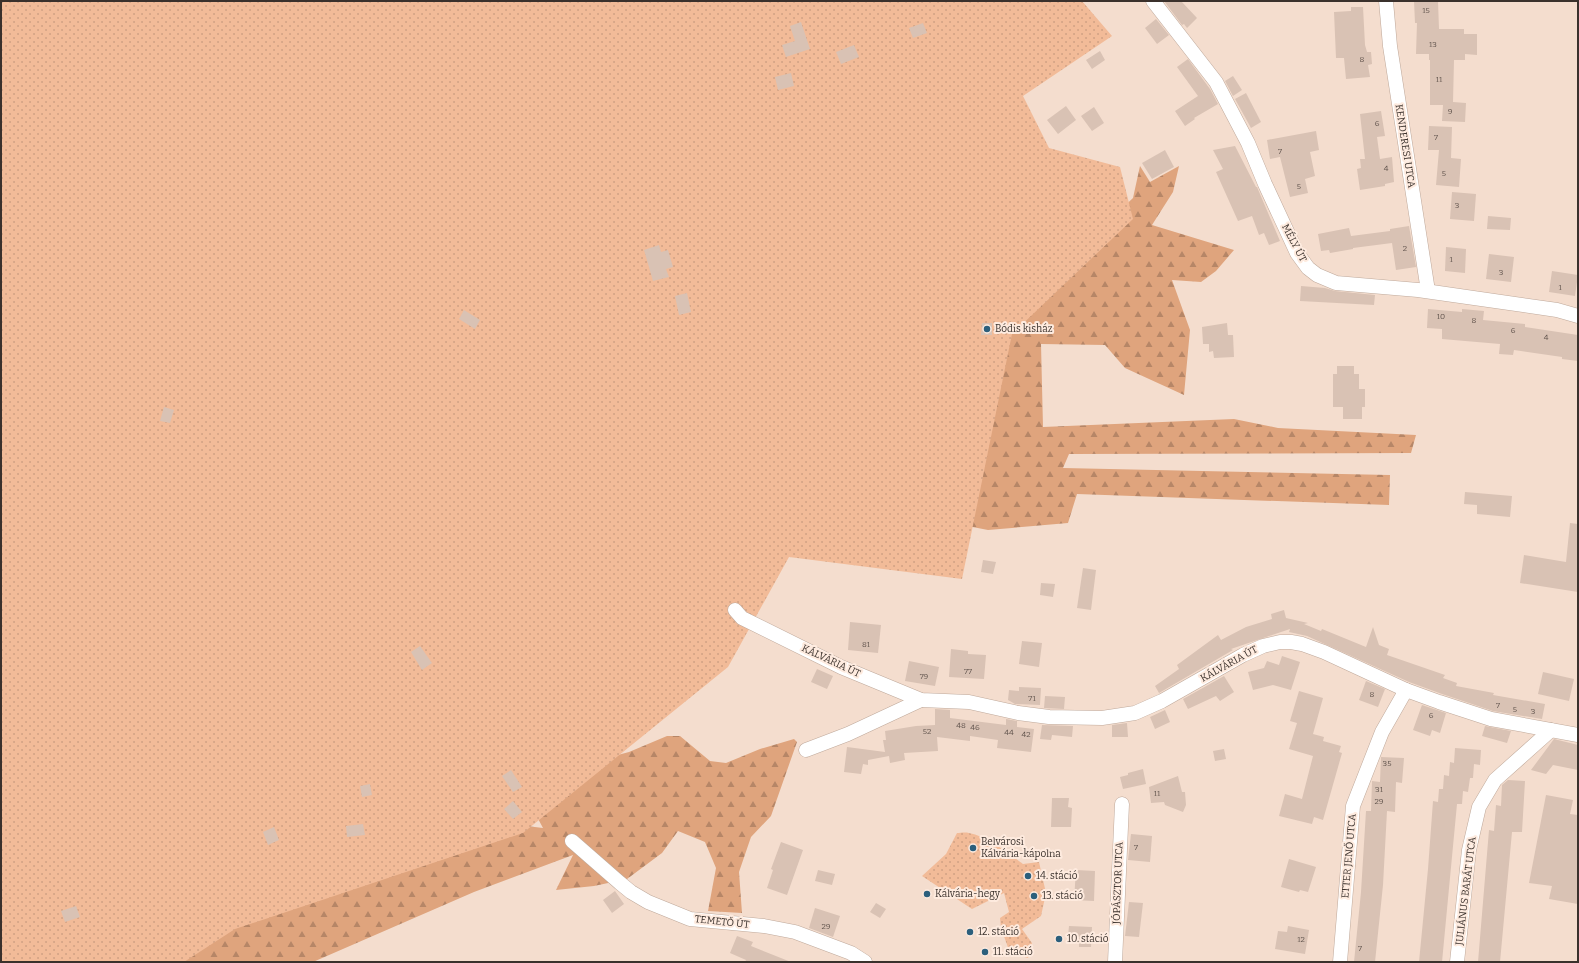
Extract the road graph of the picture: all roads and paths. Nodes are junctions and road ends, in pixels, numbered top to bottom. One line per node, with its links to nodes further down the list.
1 (1153, 1): 3 (street, MÉLY ÚT)
2 (1386, 1): 3 (street, KENDERESI UTCA)
3 (1428, 292): 4 (street, MÉLY ÚT)
4 (1578, 316)
5 (738, 614): 7 (street, KÁLVÁRIA ÚT)
6 (1406, 690): 7 (street, KÁLVÁRIA ÚT); 8 (street, KÁLVÁRIA ÚT); 15 (street, ETTER JENŐ UTCA)
7 (922, 700): 10 (street, KÁLVÁRIA ÚT)
8 (1551, 730): 9 (street, KÁLVÁRIA ÚT); 16 (street, JULIÁNUS BARÁT UTCA)
9 (1578, 736)
10 (806, 750)
11 (1122, 804): 14 (street, JÓPÁSZTOR UTCA)
12 (572, 841): 13 (street, TEMETŐ ÚT)
13 (865, 962)
14 (1115, 962)
15 (1340, 962)
16 (1457, 962)

